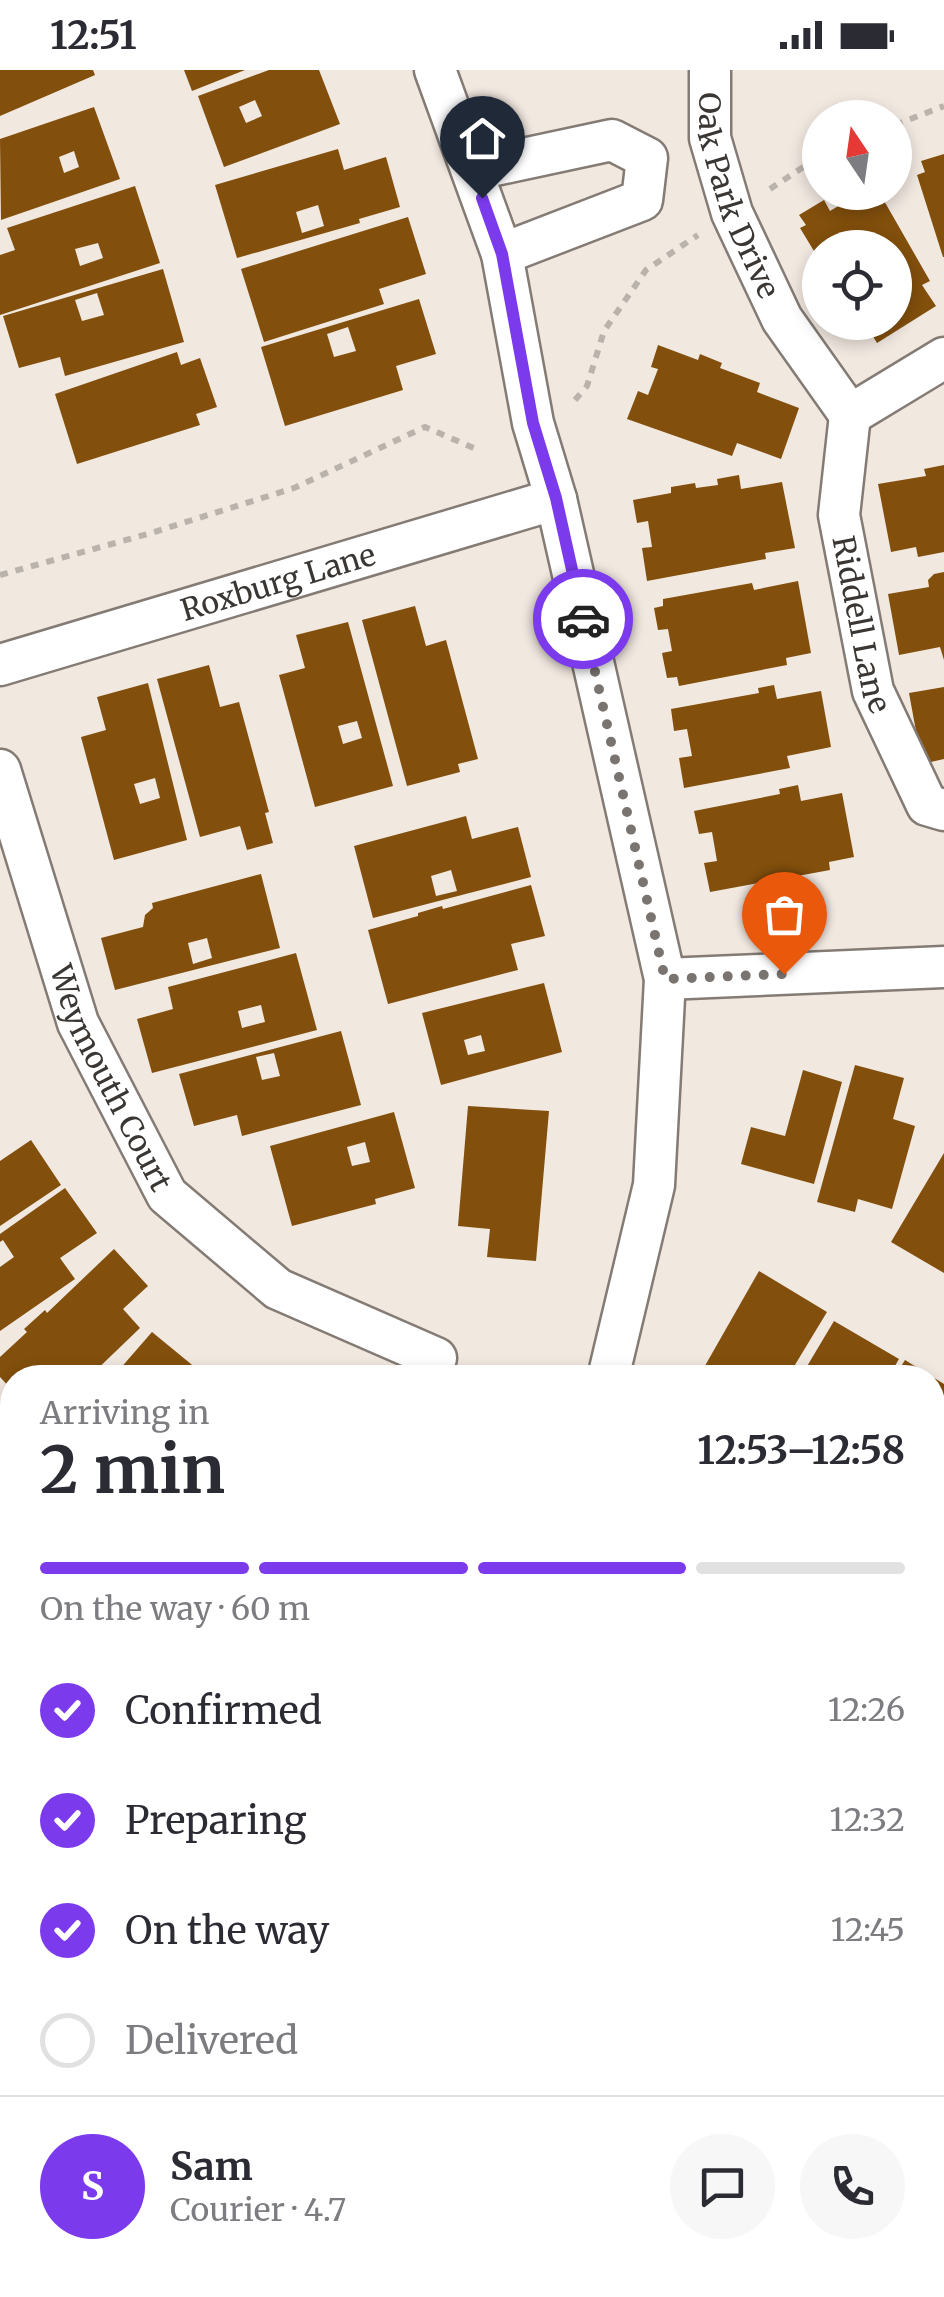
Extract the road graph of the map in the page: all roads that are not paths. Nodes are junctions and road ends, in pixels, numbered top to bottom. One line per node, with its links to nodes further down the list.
1 (435, 70): 5 (street)
2 (710, 70): 3 (street, Oak Park Drive)
3 (710, 138): 4 (street); 8 (street, Oak Park Drive)
4 (648, 158): 5 (street); 6 (street)
5 (472, 170): 6 (street)
6 (502, 254): 9 (street)
7 (944, 358): 8 (street)
8 (850, 415): 12 (street, Riddell Lane)
9 (556, 498): 10 (street, Roxburg Lane); 14 (street)
10 (0, 664)
11 (0, 770): 15 (street, Weymouth Court)
12 (944, 810)
13 (944, 967): 14 (street)
14 (665, 979): 16 (street)
15 (436, 1358)
16 (611, 1365)

